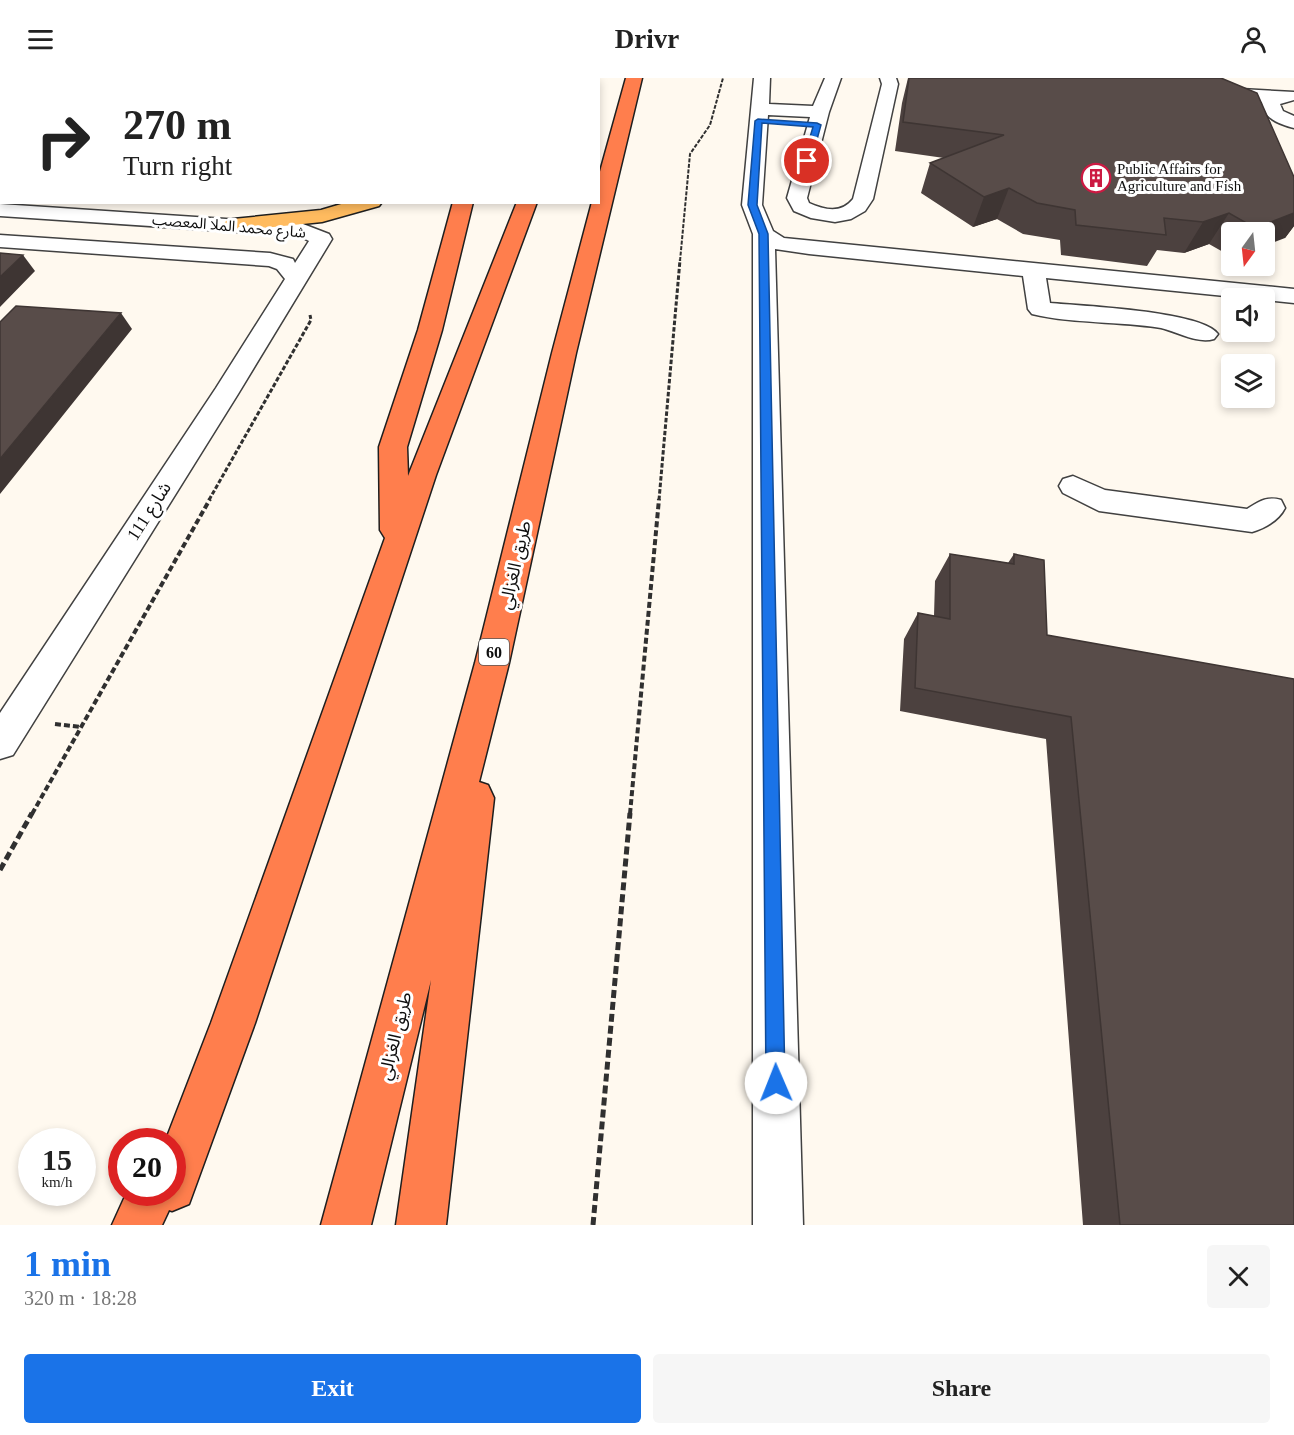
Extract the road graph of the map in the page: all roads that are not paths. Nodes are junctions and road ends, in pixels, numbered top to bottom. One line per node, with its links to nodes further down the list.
1 (634, 78): 29 (highway, طريق الغزالي / 60)
2 (762, 78): 8 (street)
3 (833, 78): 9 (street)
4 (888, 78): 9 (street)
5 (1150, 78): 7 (street)
6 (1269, 78): 7 (street)
7 (1287, 96): 10 (street)
8 (758, 115): 9 (street); 17 (street)
9 (818, 119)
10 (1292, 126)
11 (365, 204): 16 (main road)
12 (462, 204): 28 (highway)
13 (526, 204): 28 (highway)
14 (0, 210): 15 (street, شارع محمد الملا المعصب)
15 (134, 210): 16 (street, شارع محمد الملا المعصب); 19 (street)
16 (233, 225): 22 (street, شارع محمد الملا المعصب)
17 (764, 234): 20 (street); 40 (street)
18 (0, 241): 19 (street, شارع محمد الملا المعصب)
19 (100, 247): 22 (street, شارع محمد الملا المعصب)
20 (1033, 270): 21 (street); 24 (street)
21 (1080, 274): 23 (street); 24 (street)
22 (296, 278): 30 (street, شارع 111)
23 (1294, 296)
24 (1092, 314): 25 (street)
25 (1206, 334)
26 (1073, 486): 27 (street)
27 (1271, 508)
28 (395, 549): 31 (highway)
29 (492, 663): 38 (highway, طريق الغزالي / 60); 39 (highway)
30 (0, 743)
31 (233, 1023): 32 (highway); 33 (highway)
32 (183, 1128)
33 (186, 1149)
34 (146, 1206): 36 (highway)
35 (165, 1206): 37 (highway)
36 (137, 1225)
37 (158, 1225)
38 (346, 1225)
39 (421, 1225)
40 (778, 1225)

